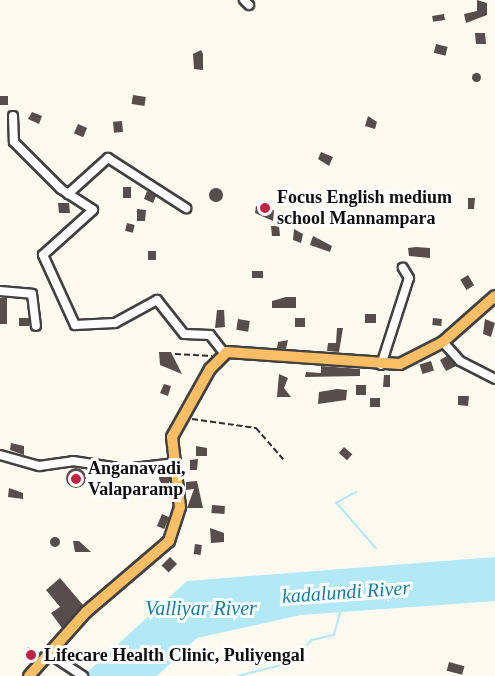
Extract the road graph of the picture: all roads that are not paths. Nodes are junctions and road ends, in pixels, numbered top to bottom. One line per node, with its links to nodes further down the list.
1 (13, 116): 2 (street)
2 (68, 194): 3 (street); 9 (street)
3 (186, 208)
4 (403, 268): 10 (street)
5 (0, 291): 7 (street)
6 (495, 296): 8 (main road)
7 (36, 326)
8 (443, 342): 10 (main road); 11 (street)
9 (225, 354): 10 (main road); 13 (main road)
10 (381, 364)
11 (495, 379)
12 (0, 455): 13 (street)
13 (176, 463): 14 (main road)
14 (48, 653): 15 (main road); 16 (street)
15 (29, 676)
16 (83, 676)

